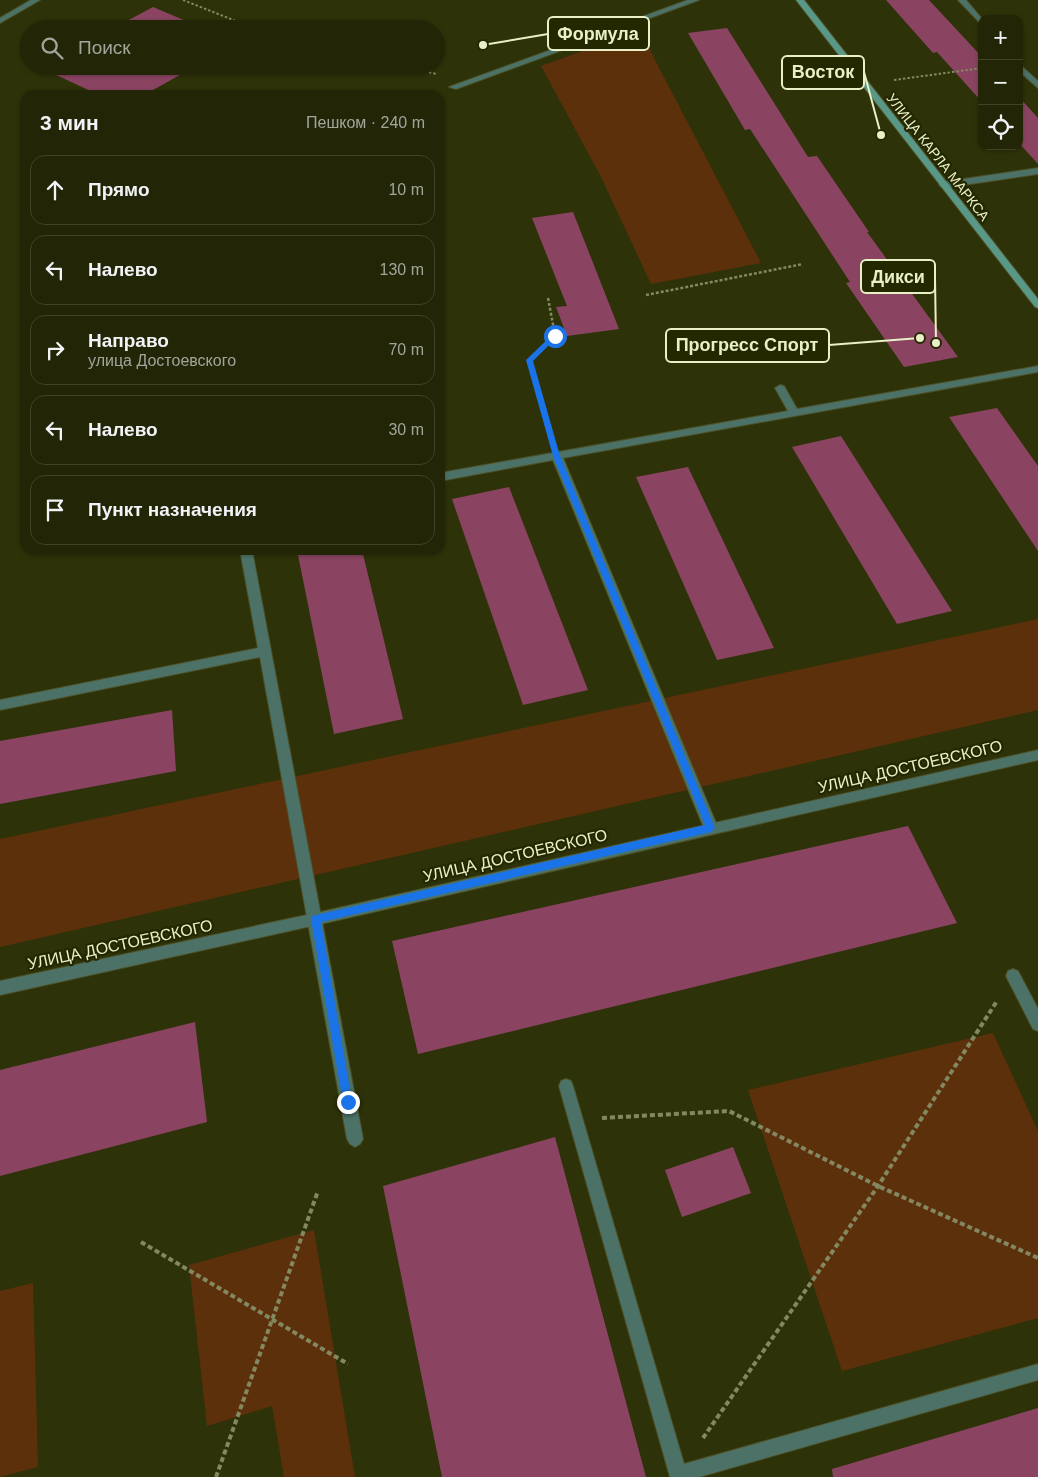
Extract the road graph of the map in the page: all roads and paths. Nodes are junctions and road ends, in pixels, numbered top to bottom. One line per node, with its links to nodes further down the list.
1 (36, 0): 8 (street)
2 (183, 0): 7 (path)
3 (695, 0): 13 (street)
4 (800, 0): 15 (main road, УЛИЦА КАРЛА МАРКСА)
5 (962, 0): 6 (street)
6 (978, 18)
7 (233, 20)
8 (0, 21)
9 (978, 69): 11 (path)
10 (1023, 70): 12 (street)
11 (894, 80)
12 (1036, 81)
13 (453, 87)
14 (1038, 171): 15 (street)
15 (943, 185): 19 (main road, УЛИЦА КАРЛА МАРКСА)
16 (803, 264): 17 (path)
17 (646, 295)
18 (548, 298): 23 (path)
19 (1038, 305)
20 (1038, 369): 22 (street)
21 (780, 388): 22 (street)
22 (794, 413): 23 (street)
23 (557, 456): 24 (street); 29 (street)
24 (445, 476)
25 (247, 555): 26 (street)
26 (265, 651): 27 (street); 30 (street)
27 (0, 705)
28 (1038, 755): 29 (street, УЛИЦА ДОСТОЕВСКОГО)
29 (711, 828): 30 (street, УЛИЦА ДОСТОЕВСКОГО)
30 (316, 919): 32 (street, УЛИЦА ДОСТОЕВСКОГО); 36 (street)
31 (1013, 976): 33 (street); 37 (path)
32 (0, 988)
33 (1038, 1024)
34 (566, 1086): 35 (street)
35 (575, 1120): 37 (path); 44 (street)
36 (355, 1139)
37 (878, 1186): 40 (path); 44 (path)
38 (318, 1191): 41 (path)
39 (141, 1242): 41 (path)
40 (1038, 1258)
41 (272, 1318): 42 (path); 45 (path)
42 (348, 1364)
43 (1038, 1372): 44 (street)
44 (678, 1474)
45 (216, 1477)

